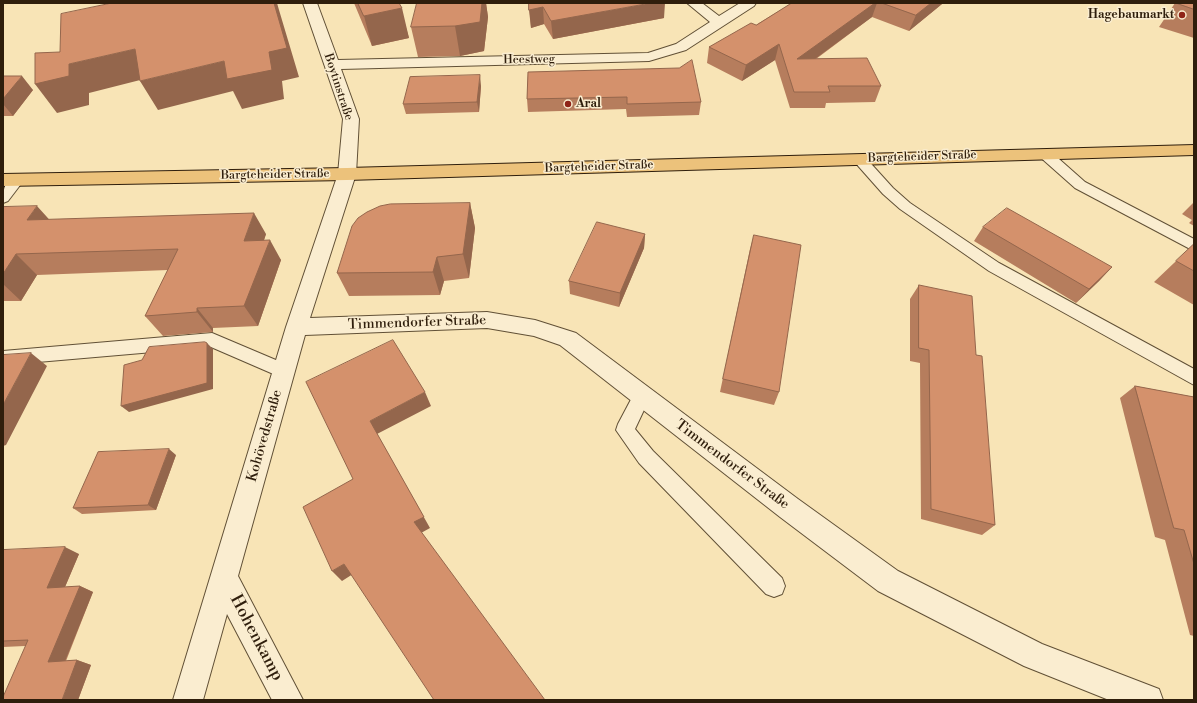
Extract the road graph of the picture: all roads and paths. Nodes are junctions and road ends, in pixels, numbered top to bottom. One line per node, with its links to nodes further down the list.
1 (310, 3): 5 (street, Boytinstraße)
2 (694, 3): 4 (street)
3 (749, 3): 4 (street, Heestweg)
4 (719, 23): 5 (street, Heestweg)
5 (332, 65): 9 (street, Boytinstraße)
6 (1194, 150): 7 (main road, Bargteheider Straße)
7 (1045, 154): 8 (main road, Bargteheider Straße); 12 (lane)
8 (859, 159): 9 (main road, Bargteheider Straße); 16 (lane)
9 (347, 174): 10 (main road, Bargteheider Straße); 13 (street, Kohövedstraße)
10 (10, 180): 11 (lane)
11 (3, 198)
12 (1194, 246)
13 (297, 327): 15 (street, Kohövedstraße); 17 (street, Timmendorfer Straße)
14 (3, 358): 15 (lane)
15 (284, 370): 18 (street, Kohövedstraße)
16 (1194, 378)
17 (642, 395): 19 (lane); 22 (street, Timmendorfer Straße)
18 (223, 576): 20 (street, Kohövedstraße); 21 (street, Hohenkamp)
19 (774, 586)
20 (188, 700)
21 (288, 700)
22 (1148, 700)

